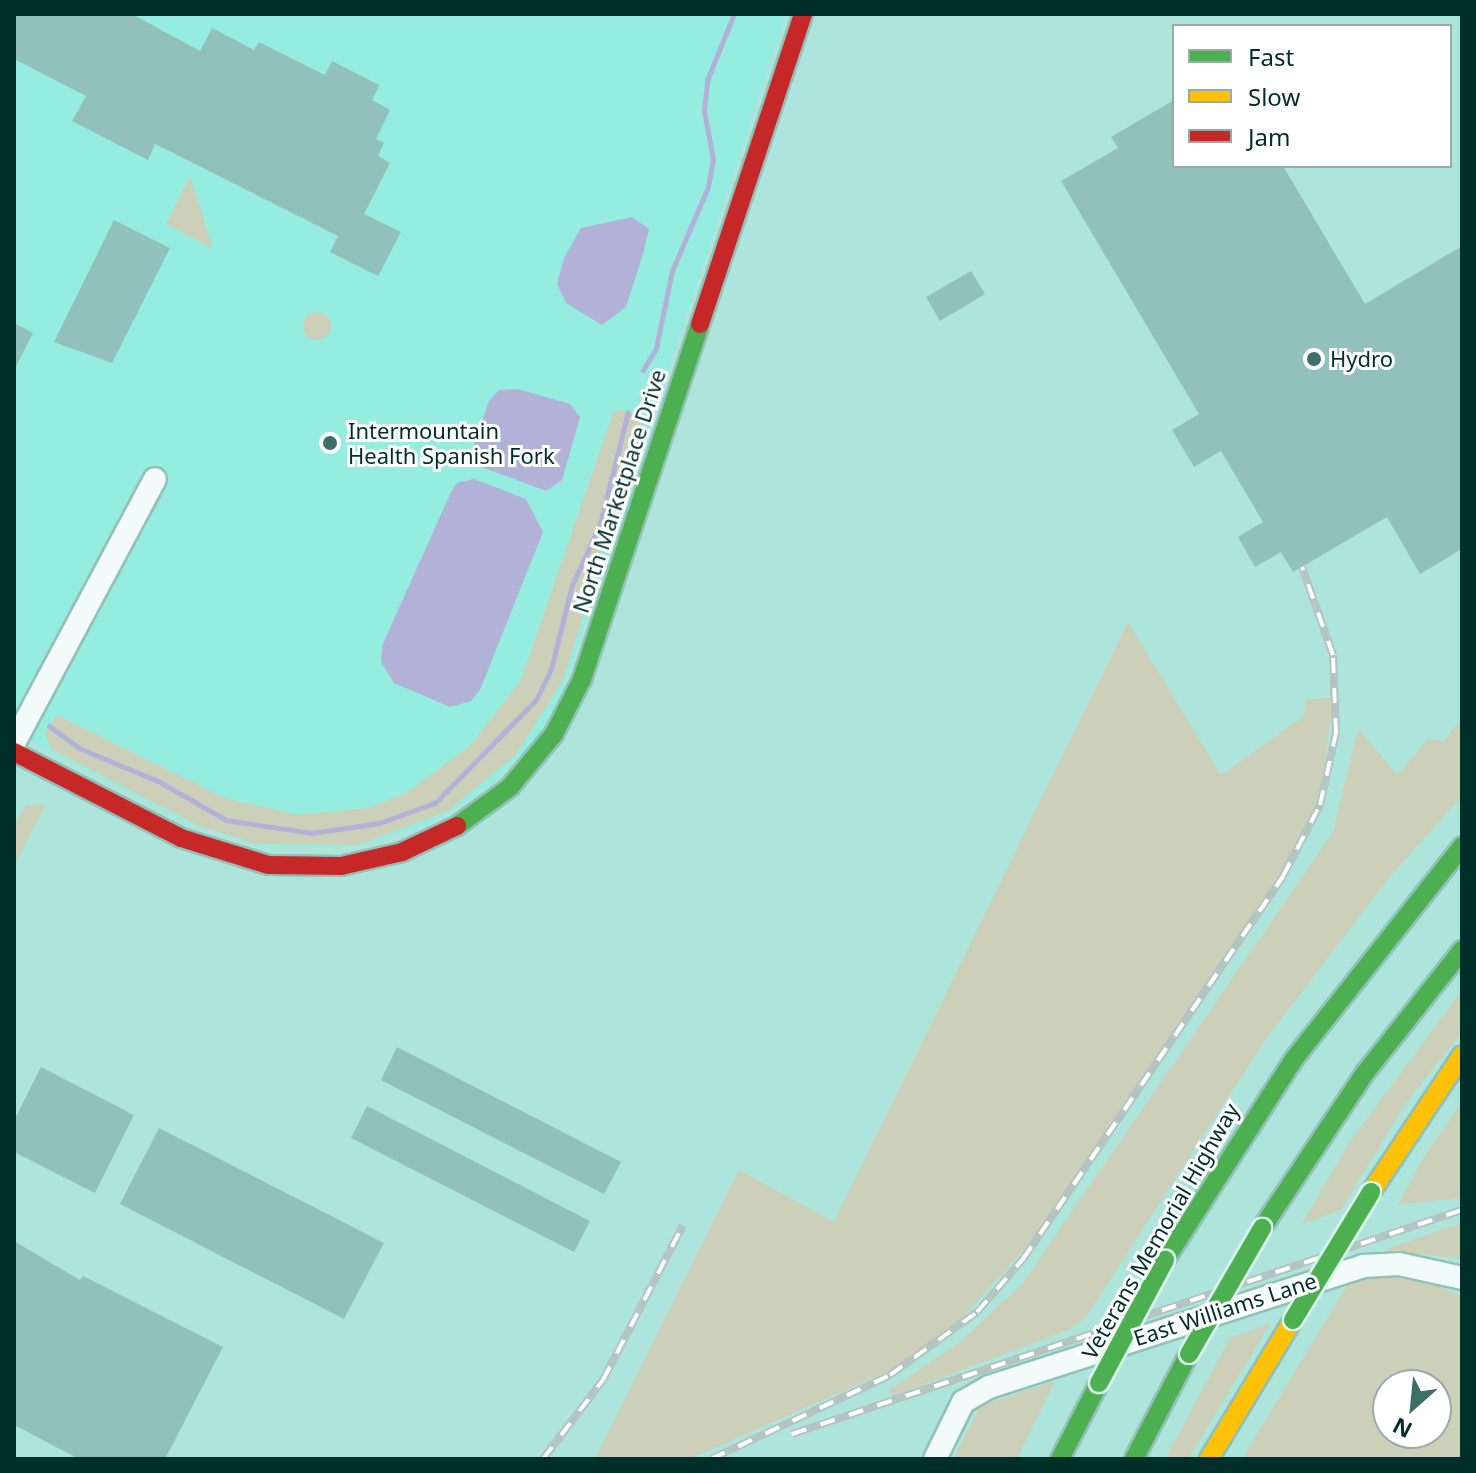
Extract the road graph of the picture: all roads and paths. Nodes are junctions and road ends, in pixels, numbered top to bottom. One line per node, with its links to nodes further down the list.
1 (803, 14): 4 (main road, North Marketplace Drive)
2 (155, 479): 3 (street)
3 (14, 743)
4 (14, 752)
5 (1462, 846): 10 (main road, Veterans Memorial Highway, bridge)
6 (1462, 950): 11 (main road, bridge)
7 (1462, 1055): 12 (main road, bridge)
8 (1462, 1278): 9 (street, East Williams Lane)
9 (935, 1459)
10 (1060, 1459)
11 (1134, 1459)
12 (1209, 1459)

